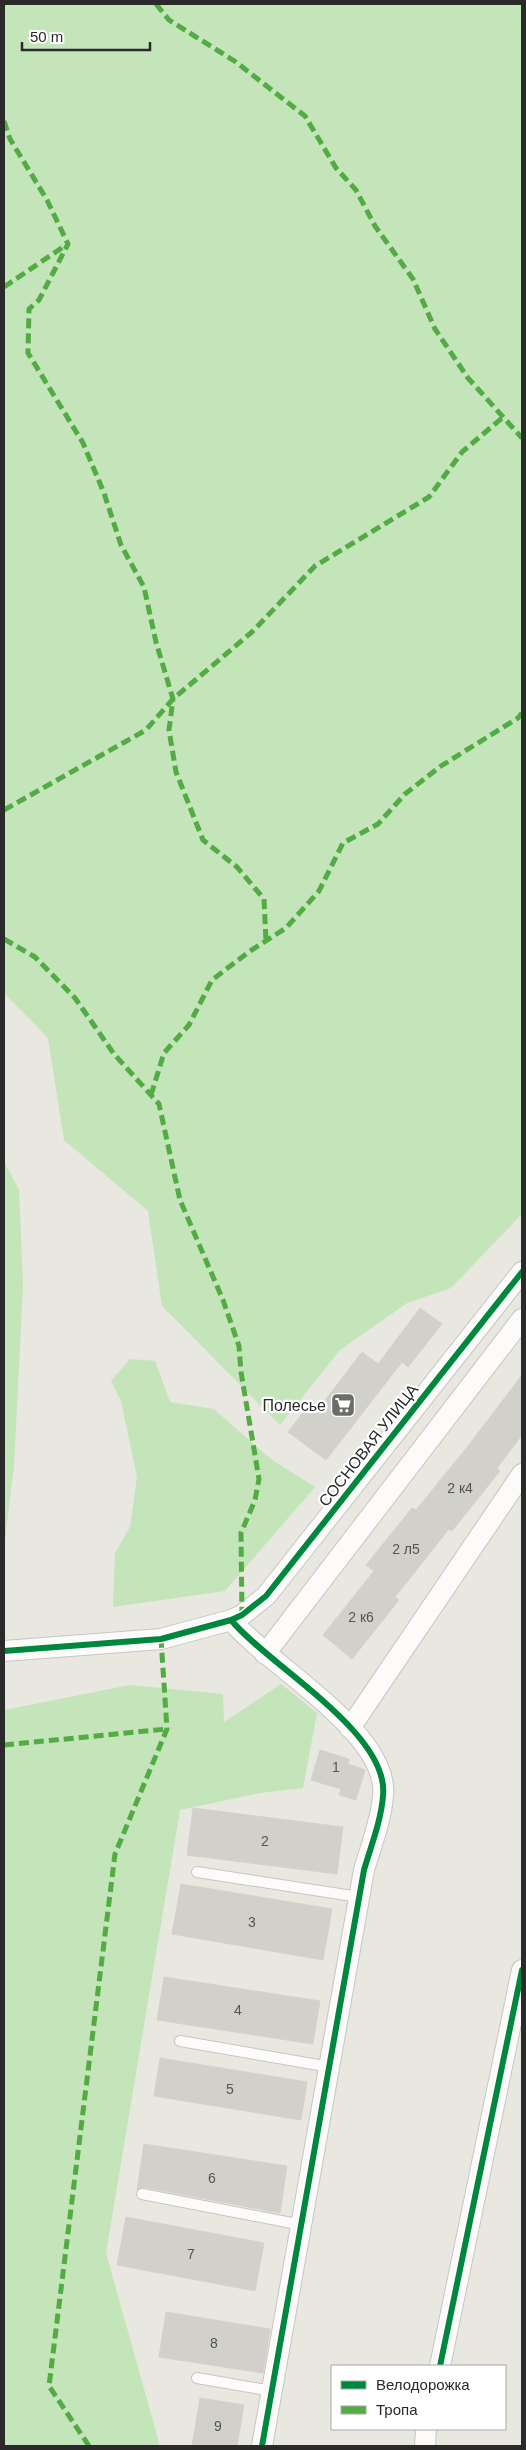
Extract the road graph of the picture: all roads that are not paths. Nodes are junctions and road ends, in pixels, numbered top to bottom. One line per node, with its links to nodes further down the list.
1 (522, 1272): 4 (street, СОСНОВАЯ УЛИЦА)
2 (522, 1319): 6 (street)
3 (522, 1474): 7 (street)
4 (228, 1621): 5 (street, СОСНОВАЯ УЛИЦА); 6 (street)
5 (4, 1651)
6 (265, 1654): 7 (street)
7 (350, 1728): 9 (street)
8 (197, 1872): 9 (lane)
9 (359, 1898): 12 (street)
10 (522, 1970): 15 (street)
11 (180, 2040): 12 (lane)
12 (330, 2067): 14 (street)
13 (142, 2194): 14 (lane)
14 (302, 2225): 17 (street)
15 (440, 2365)
16 (197, 2378): 17 (lane)
17 (272, 2391): 19 (street)
18 (426, 2430): 20 (street)
19 (262, 2446)
20 (426, 2446)

